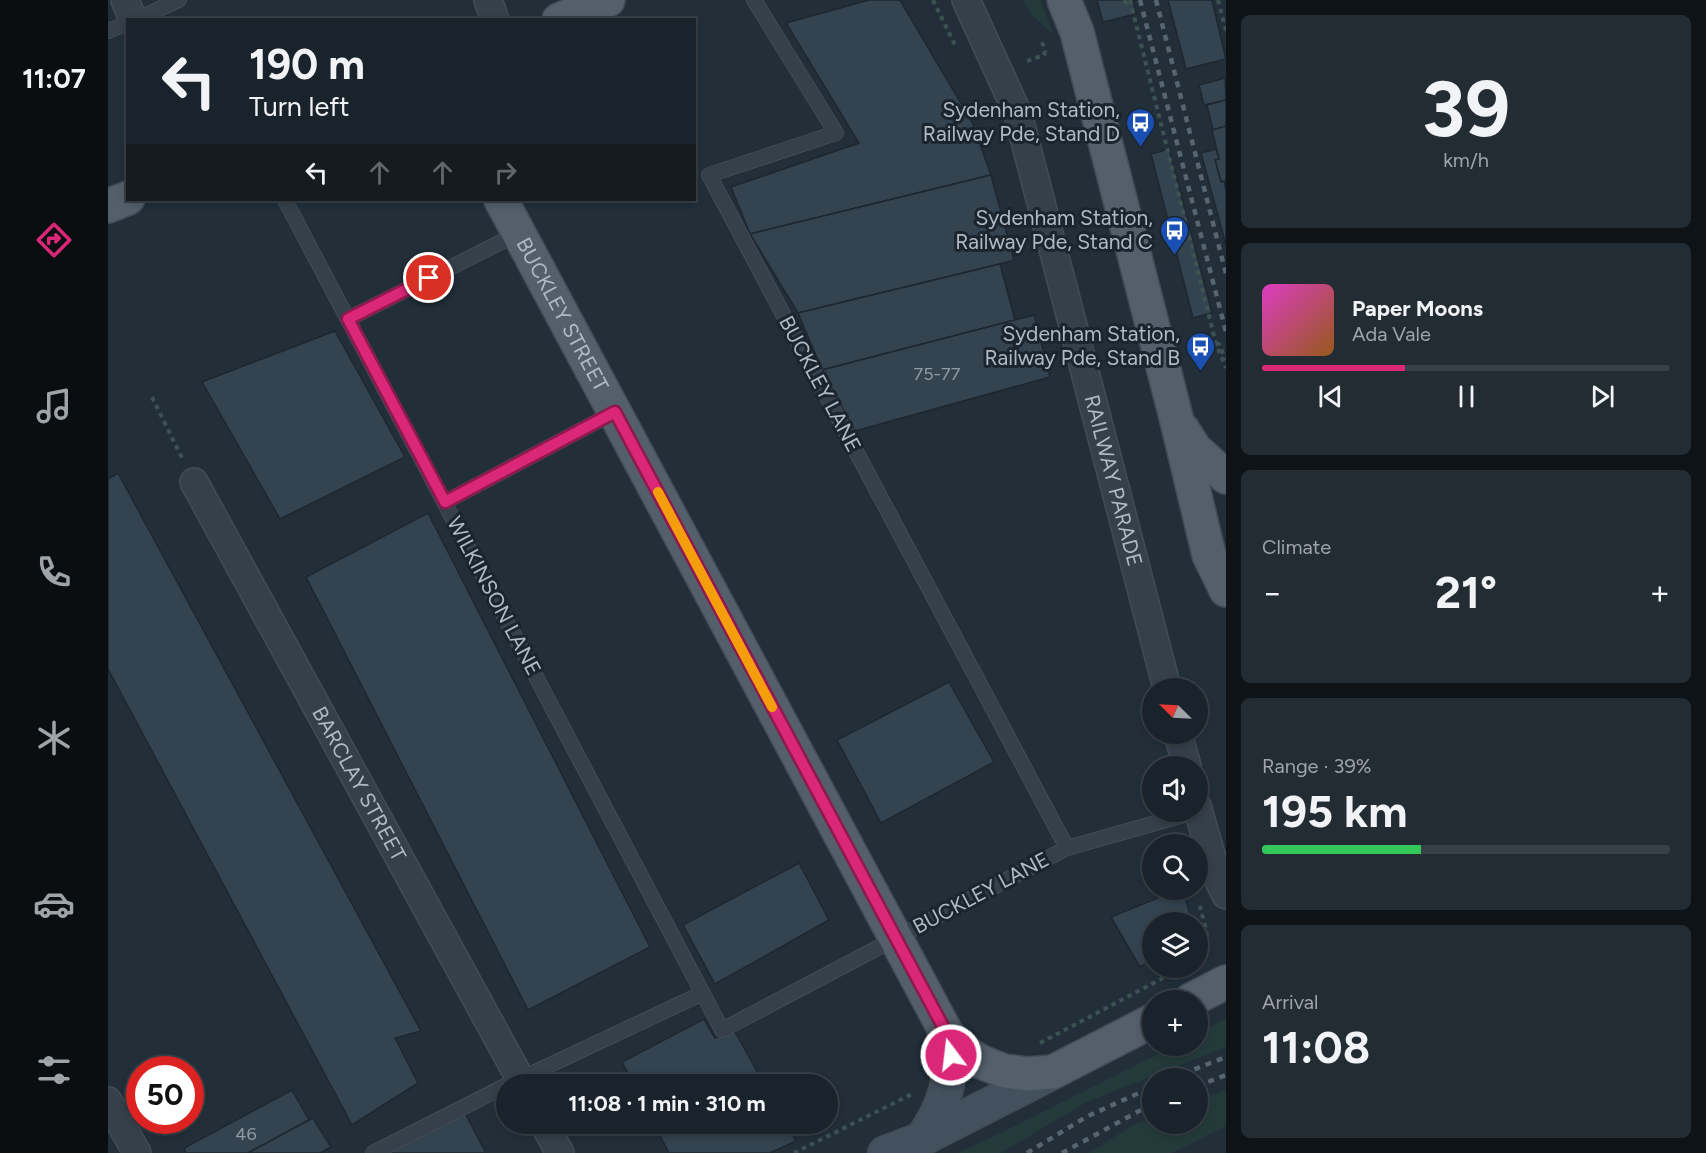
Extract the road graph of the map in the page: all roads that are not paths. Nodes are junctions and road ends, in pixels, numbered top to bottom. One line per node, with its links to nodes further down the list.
1 (125, 0): 8 (street)
2 (179, 0): 9 (lane)
3 (489, 0): 10 (street)
4 (608, 0): 11 (main road)
5 (754, 0): 29 (lane, BUCKLEY LANE)
6 (966, 0): 26 (street, RAILWAY PARADE)
7 (1064, 0): 21 (main road)
8 (133, 18)
9 (138, 18)
10 (494, 18)
11 (564, 18)
12 (126, 24): 13 (lane)
13 (108, 31)
14 (126, 199): 17 (main road)
15 (286, 201): 19 (lane, WILKINSON LANE)
16 (502, 201): 18 (main road, BUCKLEY STREET)
17 (108, 206)
18 (519, 232): 19 (lane); 20 (main road, BUCKLEY STREET)
19 (348, 319): 24 (lane, WILKINSON LANE)
20 (615, 412): 24 (lane); 31 (main road, BUCKLEY STREET)
21 (1177, 421): 22 (main road); 25 (main road)
22 (1226, 477)
23 (194, 482): 38 (street, BARCLAY STREET)
24 (445, 502): 34 (lane, WILKINSON LANE)
25 (1226, 590)
26 (1164, 678)
27 (1152, 822): 29 (lane, BUCKLEY LANE)
28 (1202, 822): 30 (street)
29 (1067, 848): 31 (lane, BUCKLEY LANE)
30 (1226, 895)
31 (895, 938): 34 (lane, WILKINSON LANE); 36 (main road, BUCKLEY STREET)
32 (1226, 982): 33 (main road)
33 (1208, 991)
34 (703, 993): 39 (lane)
35 (1142, 1026): 37 (main road)
36 (947, 1034): 37 (main road, BUCKLEY STREET); 43 (main road, BUCKLEY STREET)
37 (1053, 1072): 43 (main road)
38 (510, 1074)
39 (534, 1074)
40 (496, 1092): 45 (lane)
41 (108, 1101): 44 (street)
42 (550, 1134): 46 (street)
43 (922, 1139): 47 (main road)
44 (137, 1153)
45 (373, 1153)
46 (560, 1153)
47 (885, 1153)

